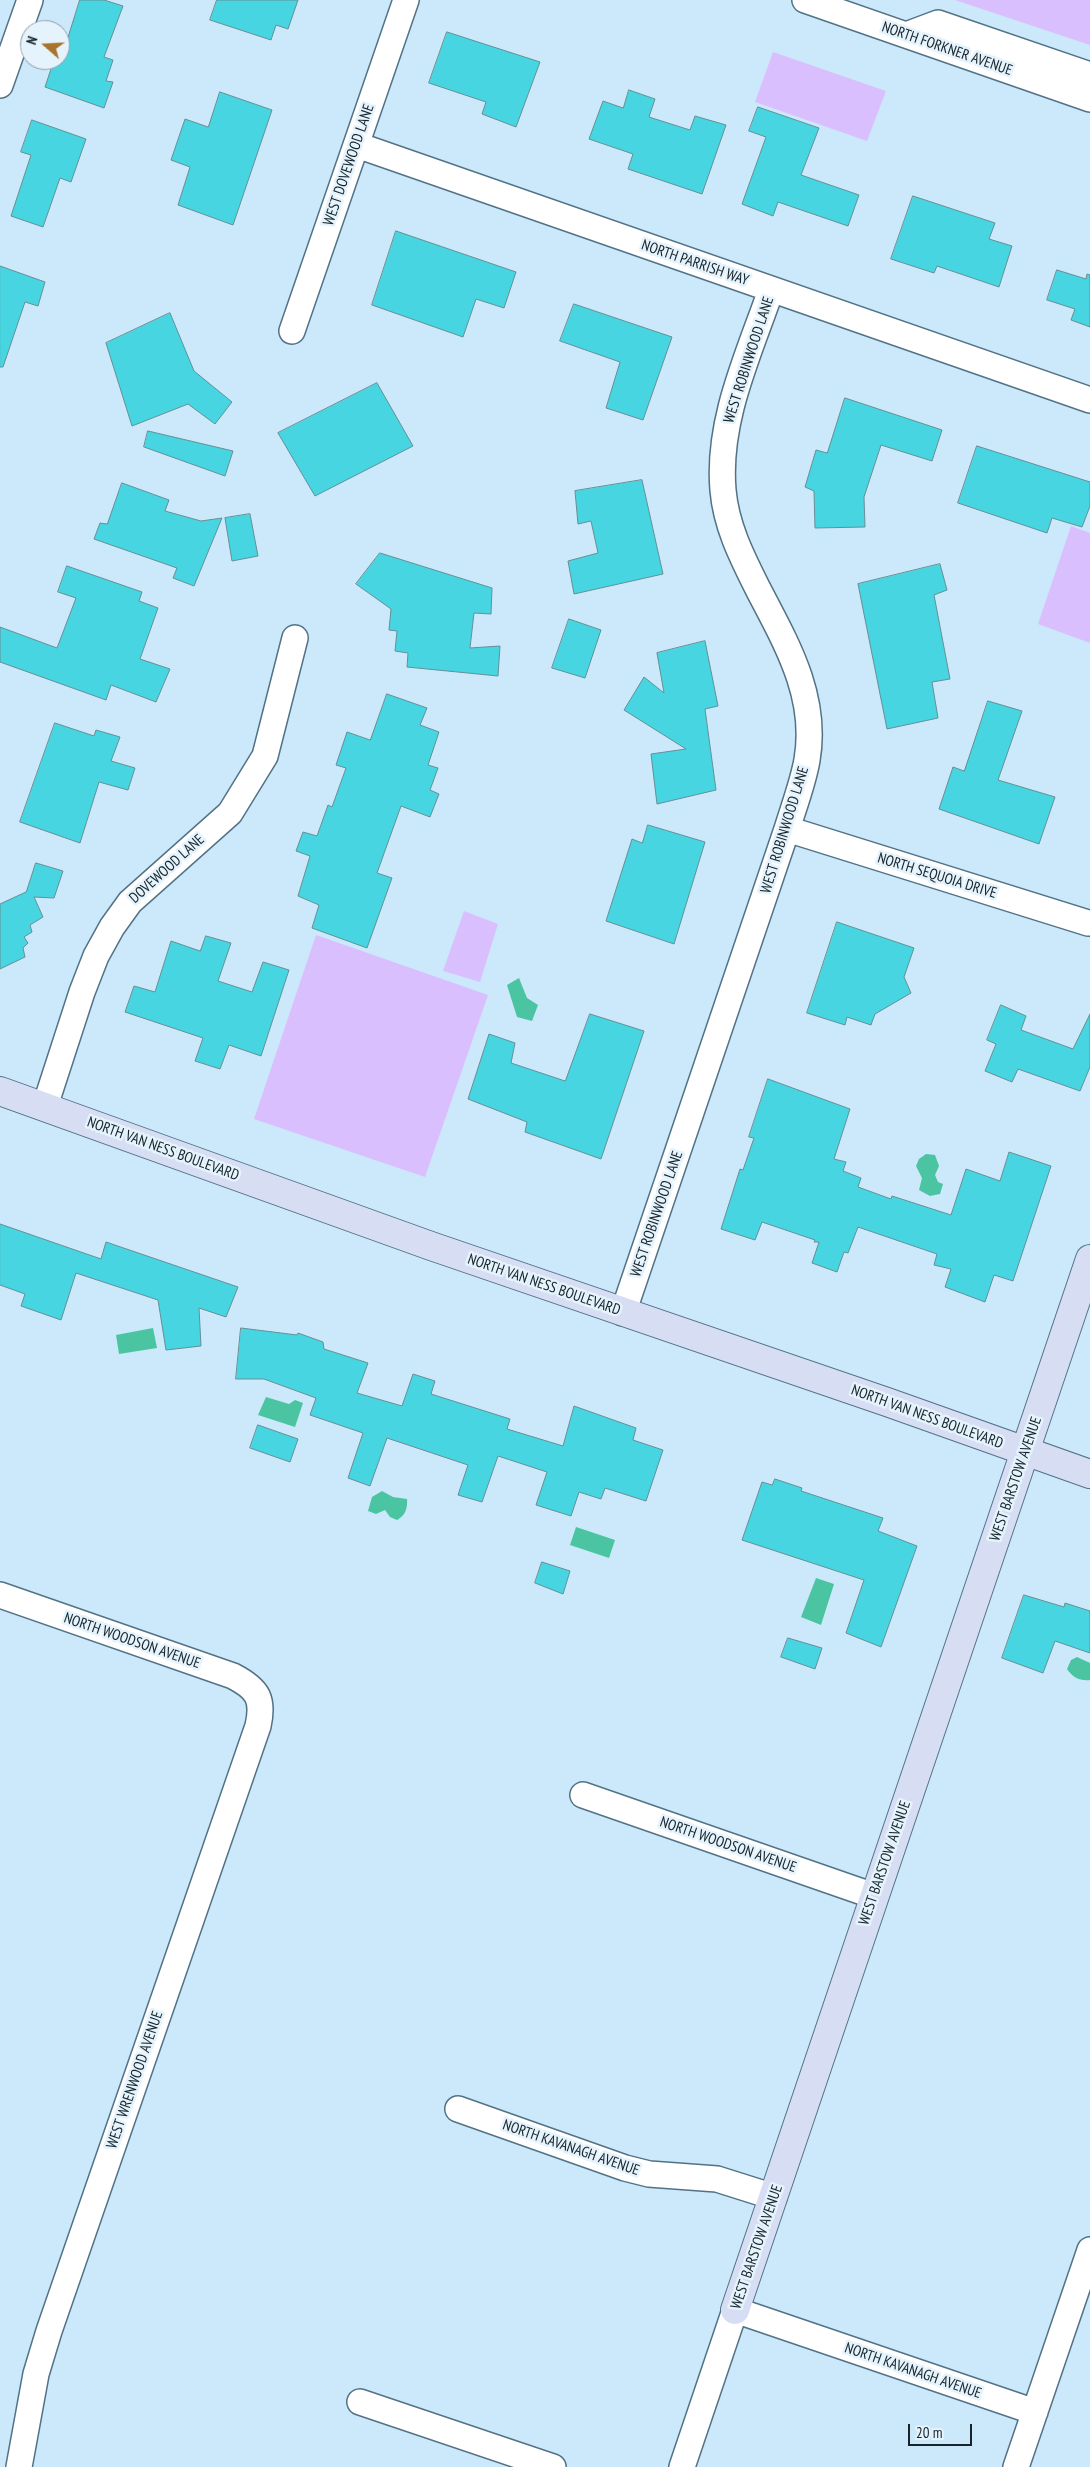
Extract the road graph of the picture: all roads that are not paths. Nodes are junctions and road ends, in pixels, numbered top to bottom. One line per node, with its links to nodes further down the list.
1 (30, 0): 6 (street)
2 (406, 0): 8 (street, WEST DOVEWOOD LANE)
3 (805, 0): 4 (street, NORTH FORKNER AVENUE)
4 (906, 35): 5 (street); 7 (street, NORTH FORKNER AVENUE)
5 (1090, 75)
6 (0, 85)
7 (1090, 99)
8 (356, 145): 9 (street, NORTH PARRISH WAY); 10 (street, WEST DOVEWOOD LANE)
9 (771, 290): 11 (street, NORTH PARRISH WAY); 13 (street, WEST ROBINWOOD LANE)
10 (292, 331)
11 (1090, 400)
12 (295, 638): 16 (street, DOVEWOOD LANE)
13 (787, 829): 14 (street, NORTH SEQUOIA DRIVE); 18 (street, WEST ROBINWOOD LANE)
14 (1088, 923)
15 (0, 1091): 16 (street, NORTH VAN NESS BOULEVARD)
16 (45, 1106): 18 (street, NORTH VAN NESS BOULEVARD)
17 (1090, 1259): 19 (street, WEST BARSTOW AVENUE)
18 (623, 1313): 19 (street, NORTH VAN NESS BOULEVARD)
19 (1025, 1452): 20 (street, NORTH VAN NESS BOULEVARD); 24 (street, WEST BARSTOW AVENUE)
20 (1090, 1474)
21 (0, 1595): 22 (street, NORTH WOODSON AVENUE)
22 (258, 1696): 32 (street, WEST WRENWOOD AVENUE)
23 (583, 1795): 24 (street, NORTH WOODSON AVENUE)
24 (874, 1896): 26 (street, WEST BARSTOW AVENUE)
25 (458, 2109): 26 (street, NORTH KAVANAGH AVENUE)
26 (774, 2197): 28 (street, WEST BARSTOW AVENUE)
27 (1090, 2250): 30 (street)
28 (735, 2310): 30 (street, NORTH KAVANAGH AVENUE); 34 (street, WEST BARSTOW AVENUE)
29 (360, 2402): 33 (street)
30 (1035, 2412): 35 (street)
31 (0, 2460): 32 (street)
32 (19, 2467)
33 (553, 2467)
34 (682, 2467)
35 (1016, 2467)

